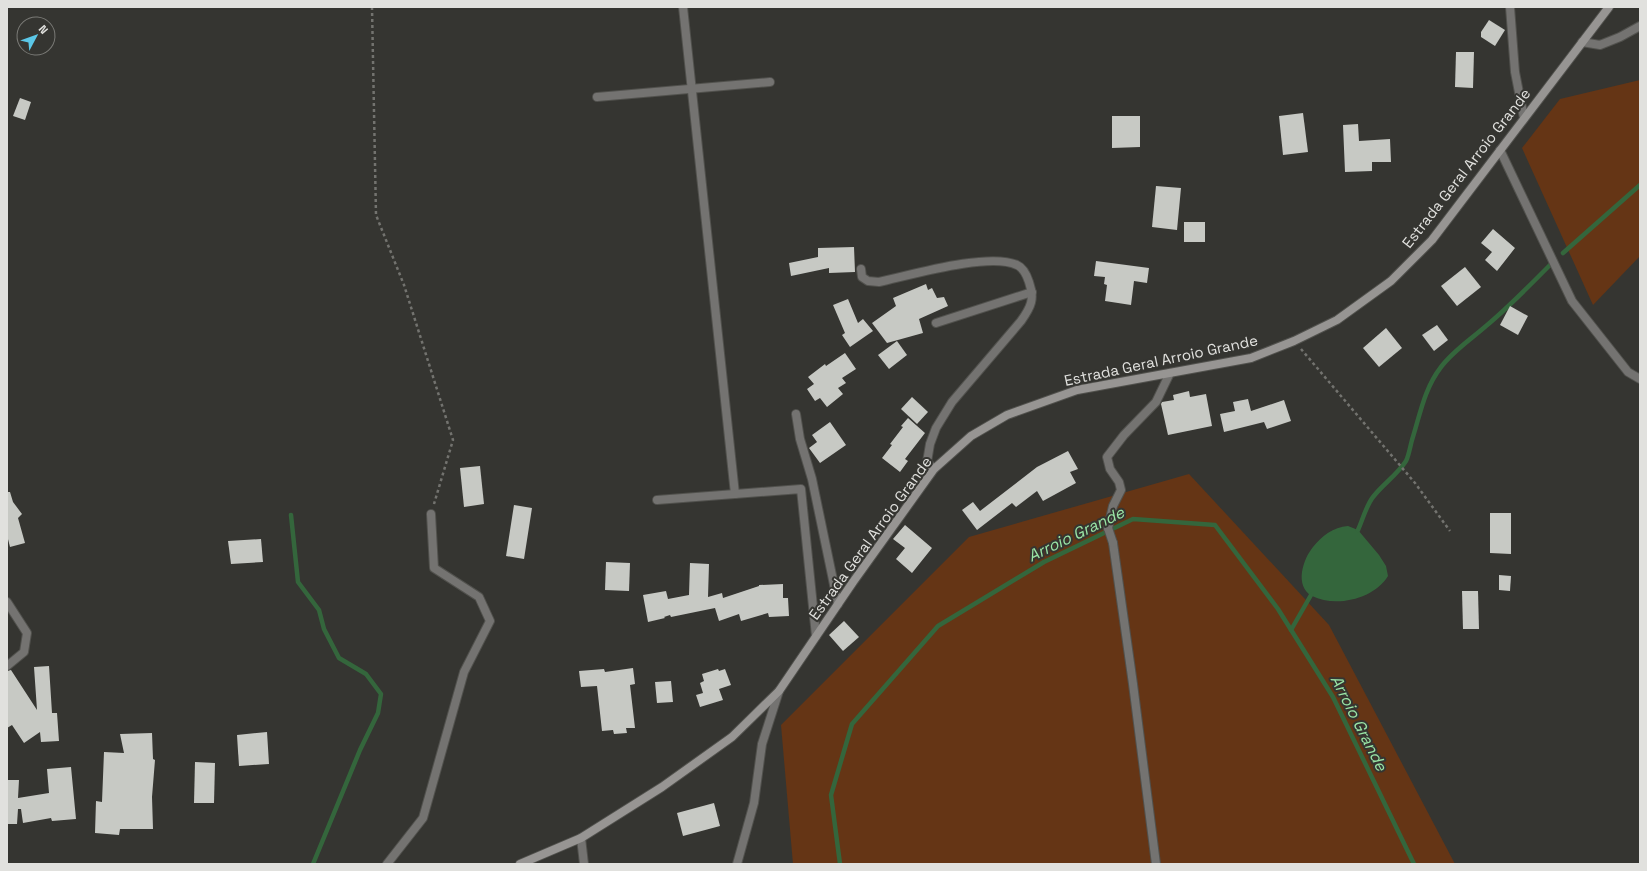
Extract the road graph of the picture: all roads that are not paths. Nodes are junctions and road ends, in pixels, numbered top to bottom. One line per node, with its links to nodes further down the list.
1 (683, 7): 7 (street)
2 (1510, 7): 9 (street)
3 (1609, 7): 5 (main road, Estrada Geral Arroio Grande)
4 (1640, 26): 5 (street)
5 (1582, 42): 9 (main road, Estrada Geral Arroio Grande)
6 (770, 82): 7 (street)
7 (691, 88): 8 (street); 18 (street)
8 (597, 97)
9 (1524, 118): 10 (main road, Estrada Geral Arroio Grande)
10 (1500, 150): 14 (main road, Estrada Geral Arroio Grande); 15 (street)
11 (861, 269): 12 (street)
12 (1032, 292): 13 (street); 17 (street)
13 (936, 324)
14 (1170, 373): 17 (main road, Estrada Geral Arroio Grande); 31 (street)
15 (1640, 379)
16 (796, 414): 22 (street)
17 (934, 469): 22 (main road, Estrada Geral Arroio Grande)
18 (735, 494): 19 (street); 23 (street)
19 (657, 500)
20 (431, 514): 27 (street)
21 (7, 602): 24 (street)
22 (838, 604): 23 (main road, Estrada Geral Arroio Grande)
23 (816, 636): 25 (main road, Estrada Geral Arroio Grande)
24 (7, 666)
25 (779, 691): 26 (main road, Estrada Geral Arroio Grande); 30 (street)
26 (582, 838): 28 (main road, Estrada Geral Arroio Grande); 29 (street)
27 (387, 864)
28 (520, 864)
29 (584, 864)
30 (737, 864)
31 (1156, 864)

